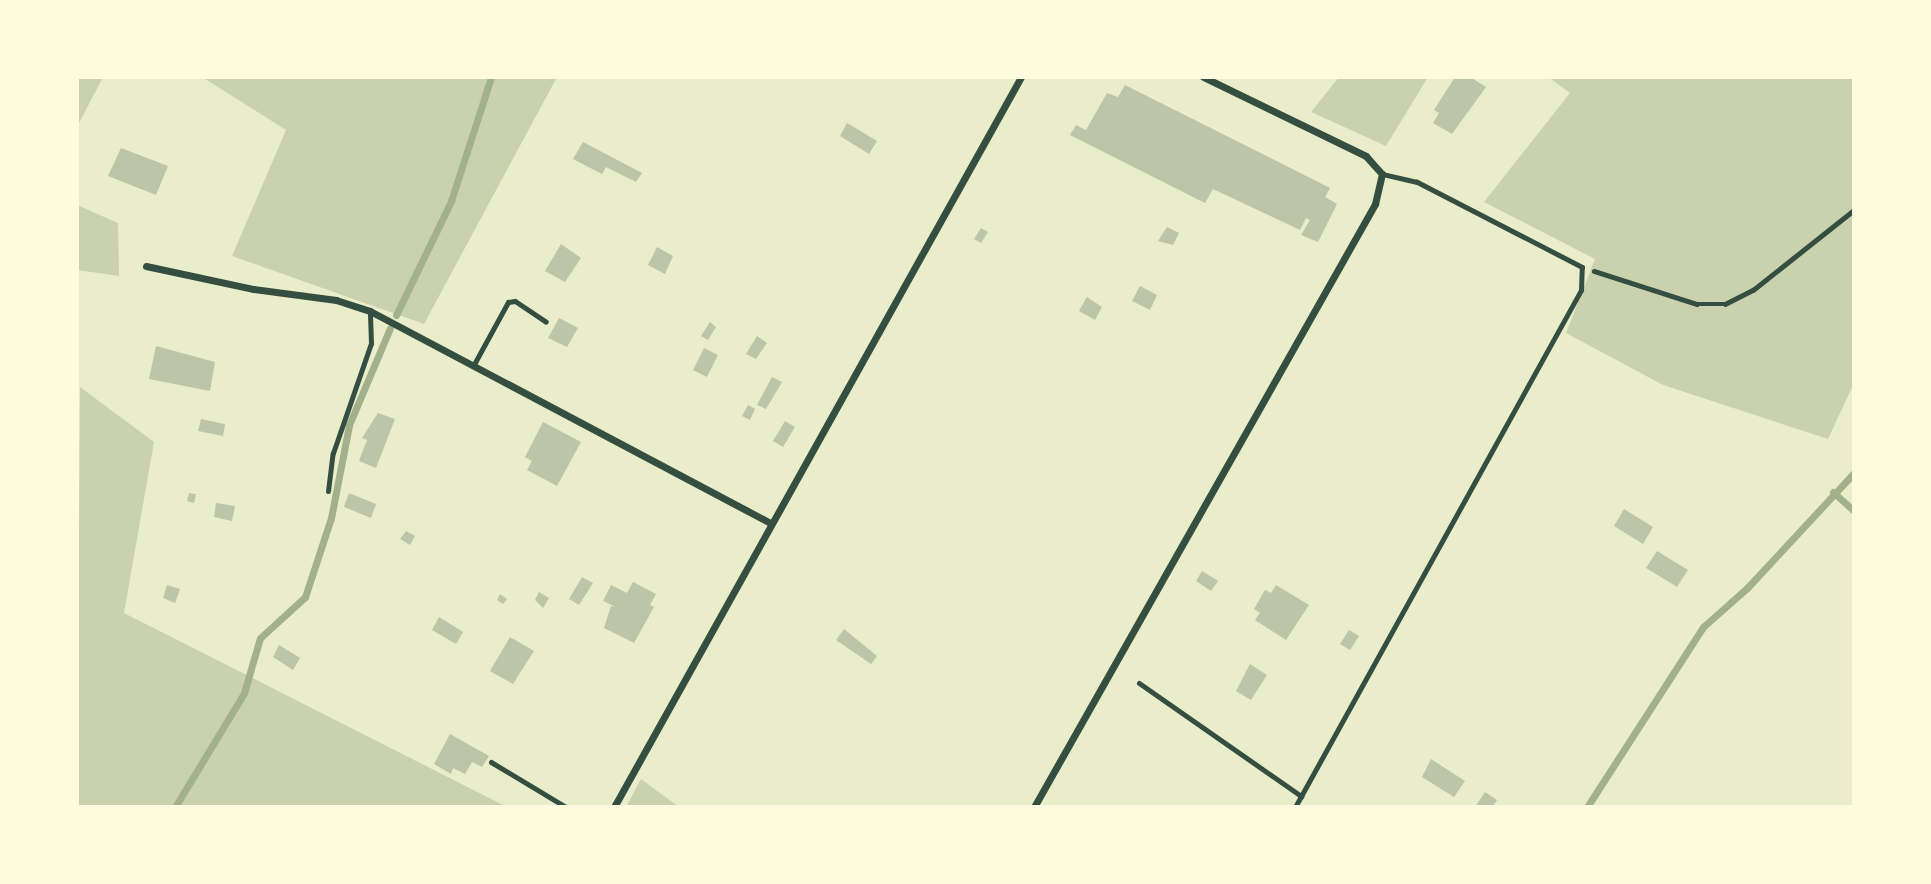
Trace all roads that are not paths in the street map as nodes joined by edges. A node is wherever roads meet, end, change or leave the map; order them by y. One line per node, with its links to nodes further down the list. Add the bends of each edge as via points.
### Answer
1 (1021, 77): 9 (street)
2 (1203, 77): 3 (street, via 1366,156)
3 (1382, 174): 12 (lane, via 1417,182 1582,267 1581,290); 15 (street, via 1375,204)
4 (146, 266): 5 (street, via 253,289 337,300)
5 (370, 311): 7 (street); 8 (lane, via 370,343 333,453)
6 (546, 322): 7 (lane, via 515,301 508,302)
7 (473, 366): 9 (street)
8 (328, 491)
9 (770, 523): 14 (street)
10 (1139, 683): 12 (lane)
11 (491, 762): 13 (lane)
12 (1301, 796): 16 (lane)
13 (566, 807)
14 (614, 807)
15 (1034, 807)
16 (1295, 807)

